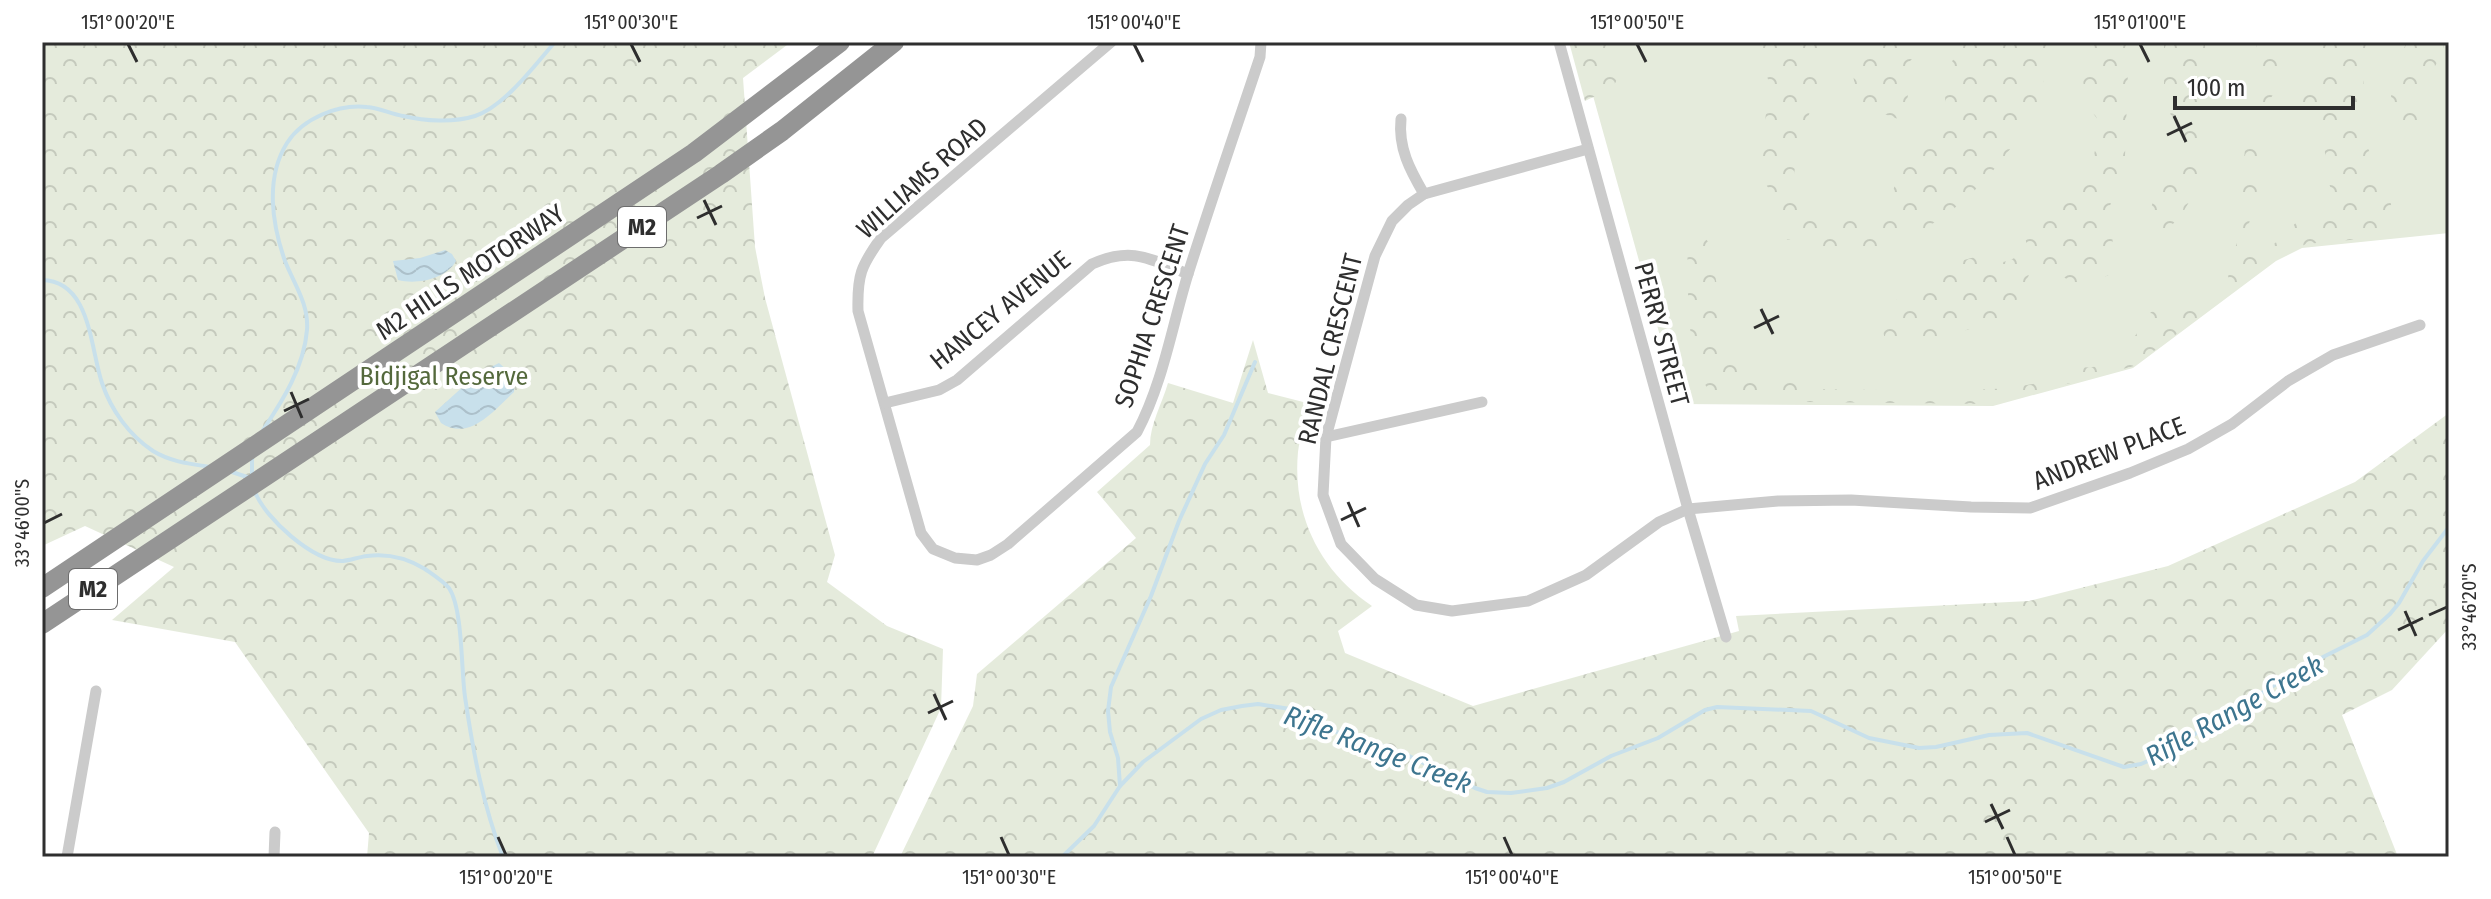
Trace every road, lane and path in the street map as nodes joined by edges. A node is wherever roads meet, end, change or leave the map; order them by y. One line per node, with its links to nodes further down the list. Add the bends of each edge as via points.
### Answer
1 (840, 42): 16 (highway, M2 HILLS MOTORWAY / M2, via 694,153)
2 (894, 42): 17 (highway, M2, via 721,174)
3 (1111, 42): 12 (street, WILLIAMS ROAD, via 881,238 864,261 857,285 858,311)
4 (1261, 42): 9 (street, SOPHIA CRESCENT)
5 (1559, 42): 7 (street, PERRY STREET)
6 (1401, 119): 8 (street, via 1405,156)
7 (1588, 149): 8 (street, RANDAL CRESCENT); 14 (street, PERRY STREET)
8 (1424, 194): 13 (street, RANDAL CRESCENT, via 1392,221 1375,256)
9 (1188, 274): 12 (street, HANCEY AVENUE, via 1146,257 1110,256 1092,264 957,380 939,390); 15 (street, SOPHIA CRESCENT, via 1156,389 1137,432 1000,550 977,560)
10 (2420, 325): 14 (street, ANDREW PLACE, via 2333,355 2188,449 2030,508 1851,500)
11 (1482, 402): 13 (street)
12 (885, 403): 15 (street, WILLIAMS ROAD, via 921,533 933,549)
13 (1326, 437): 14 (street, RANDAL CRESCENT, via 1323,495 1341,544 1375,579 1416,605 1452,611 1528,601 1586,575 1659,522)
14 (1688, 509): 18 (street, PERRY STREET)
15 (955, 558)
16 (42, 588)
17 (42, 624)
18 (1726, 637)
19 (96, 691): 21 (street)
20 (275, 832): 22 (street)
21 (67, 857)
22 (274, 857)

